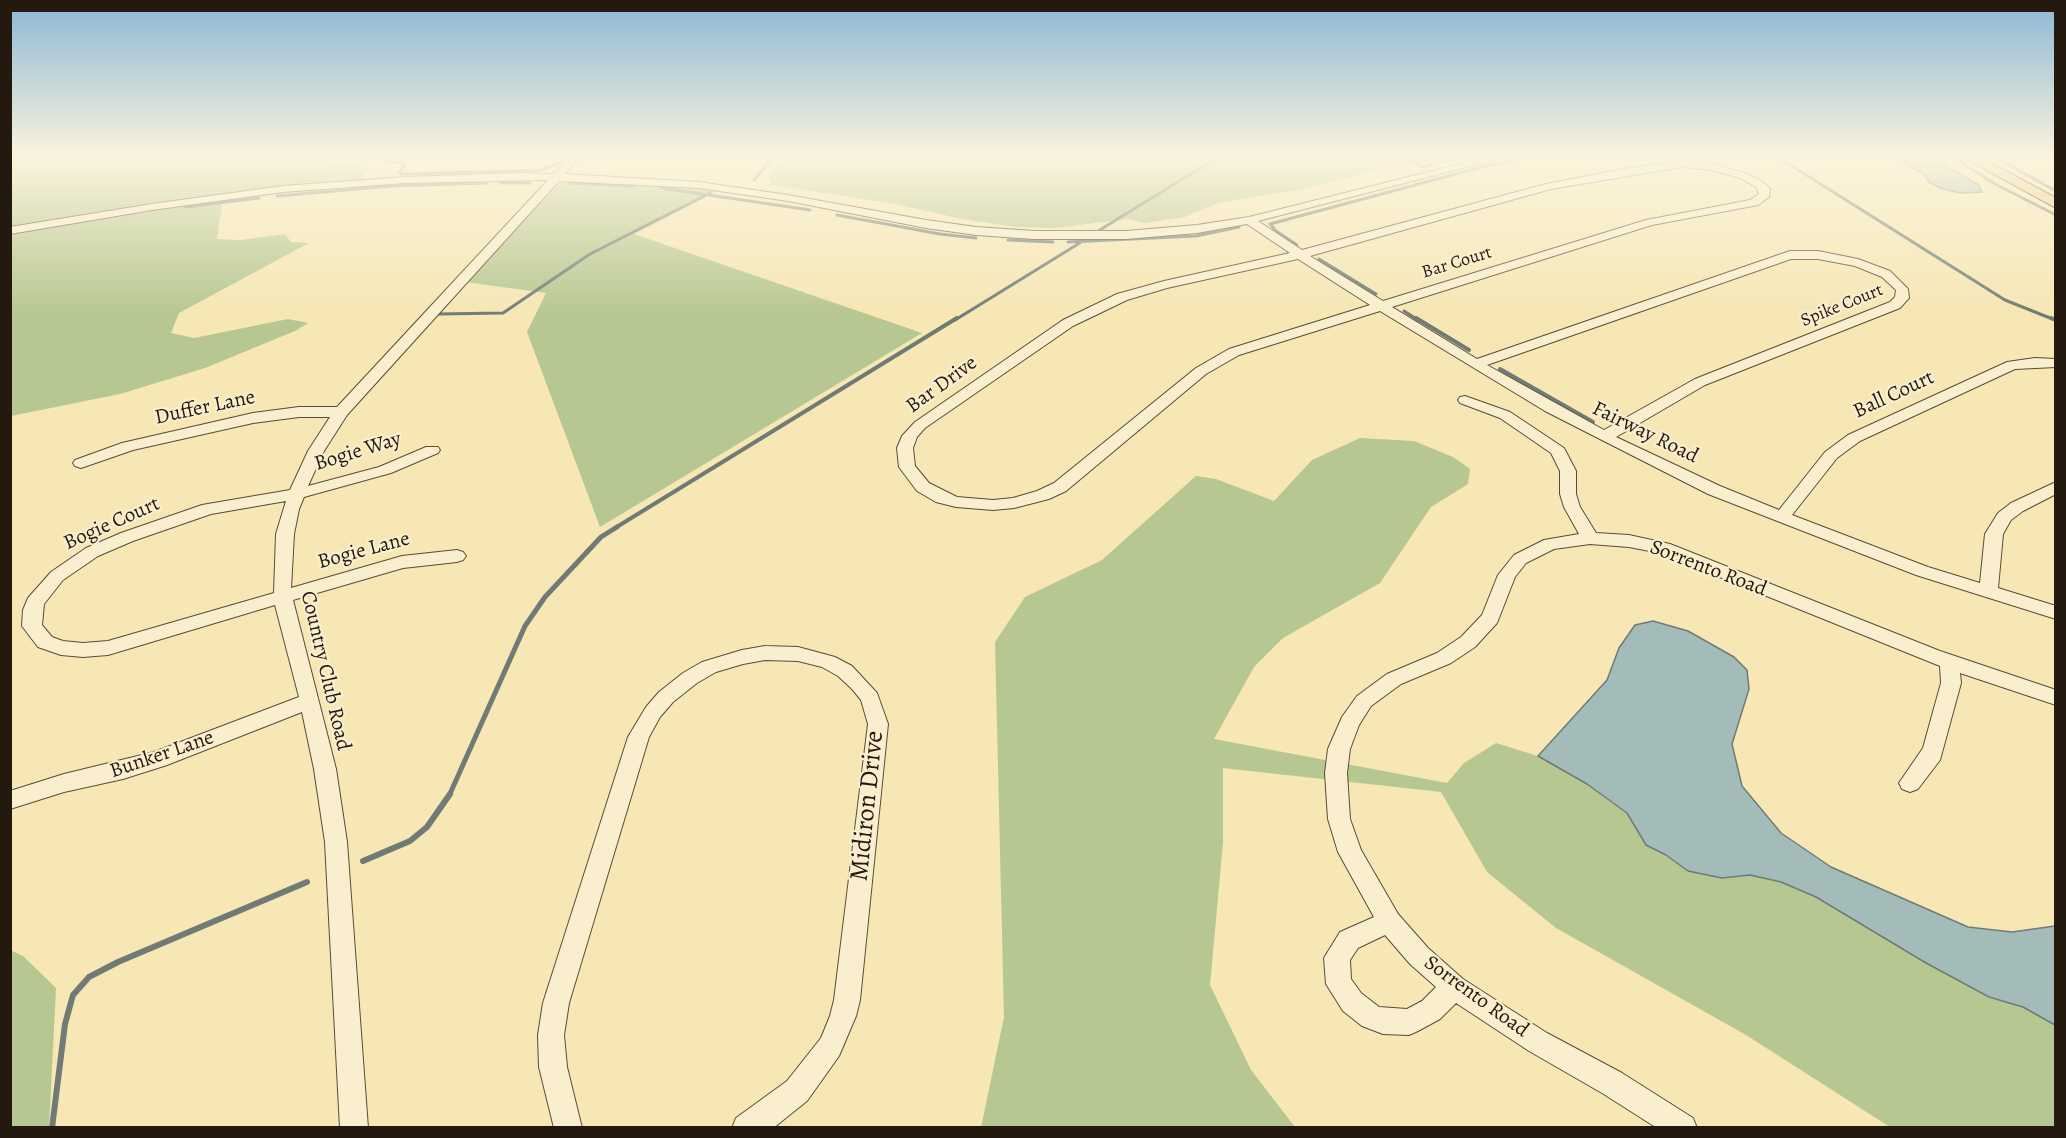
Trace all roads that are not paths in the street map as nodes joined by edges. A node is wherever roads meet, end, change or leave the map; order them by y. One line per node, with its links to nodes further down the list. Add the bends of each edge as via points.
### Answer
1 (142, 209): 8 (street)
2 (527, 209): 14 (street, Country Club Road)
3 (842, 209): 7 (street, via 1002,233 1126,235)
4 (1292, 209): 7 (street)
5 (1467, 209): 9 (street, Bar Court)
6 (1717, 209): 10 (street, Bar Court, via 1650,222)
7 (1249, 220): 9 (street, Fairway Road)
8 (10, 231)
9 (1299, 255): 10 (street, Fairway Road); 10 (street, Bar Drive, via 1142,291 1085,313 920,425 905,448 904,461 910,473 930,492 956,502 993,505 1043,495 1060,487 1222,358)
10 (1381, 306): 12 (street, Fairway Road)
11 (2055, 363): 20 (street, Ball Court, via 2012,365 1854,438 1831,455)
12 (1476, 364): 15 (street, Fairway Road); 15 (street, Spike Court, via 1790,255 1818,255 1858,263 1886,274 1902,289 1902,298 1895,305 1700,382)
13 (1465, 400): 21 (street, via 1505,416 1557,451 1568,471 1572,507)
14 (341, 412): 17 (street, Duffer Lane, via 253,418 128,446); 19 (street, Country Club Road, via 316,451)
15 (1604, 437): 20 (street, Fairway Road)
16 (432, 450): 19 (street, Bogie Way, via 385,470)
17 (81, 463)
18 (2055, 487): 23 (street, via 2004,517 1994,534)
19 (297, 494): 24 (street, Country Club Road, via 285,534); 24 (street, Bogie Court, via 208,509 92,552 48,585 35,602 31,618 35,632 45,642 72,650 96,649 136,641)
20 (1781, 518): 23 (street, Fairway Road)
21 (1590, 538): 26 (street, Sorrento Road, via 1664,548); 31 (street, Sorrento Road, via 1550,544 1520,559 1507,575 1490,618 1468,642 1444,658 1381,686 1364,701 1349,723 1337,761 1339,819 1350,852)
22 (457, 556): 24 (street, Bogie Lane, via 402,562)
23 (1988, 592): 25 (street, Fairway Road)
24 (283, 596): 28 (street, Country Club Road)
25 (2055, 613)
26 (1950, 662): 27 (street, Sorrento Road); 29 (street, via 1951,683 1934,748)
27 (2055, 698)
28 (310, 701): 30 (street, Bunker Lane, via 159,759); 33 (street, Country Club Road, via 325,769 338,865)
29 (1910, 783)
30 (10, 800)
31 (1389, 922): 32 (street, Sorrento Road); 32 (street, via 1349,940 1337,958 1339,984 1352,1002 1383,1022 1409,1022 1431,1010)
32 (1454, 987): 36 (street, Sorrento Road)
33 (354, 1128)
34 (568, 1128): 35 (street, Midiron Drive, via 553,1067 551,1035 556,1003 639,737 666,697 709,667 765,653 798,654 828,662 852,677 870,698 878,724 848,1000 830,1047 809,1077 797,1091)
35 (746, 1128)
36 (1683, 1128)

